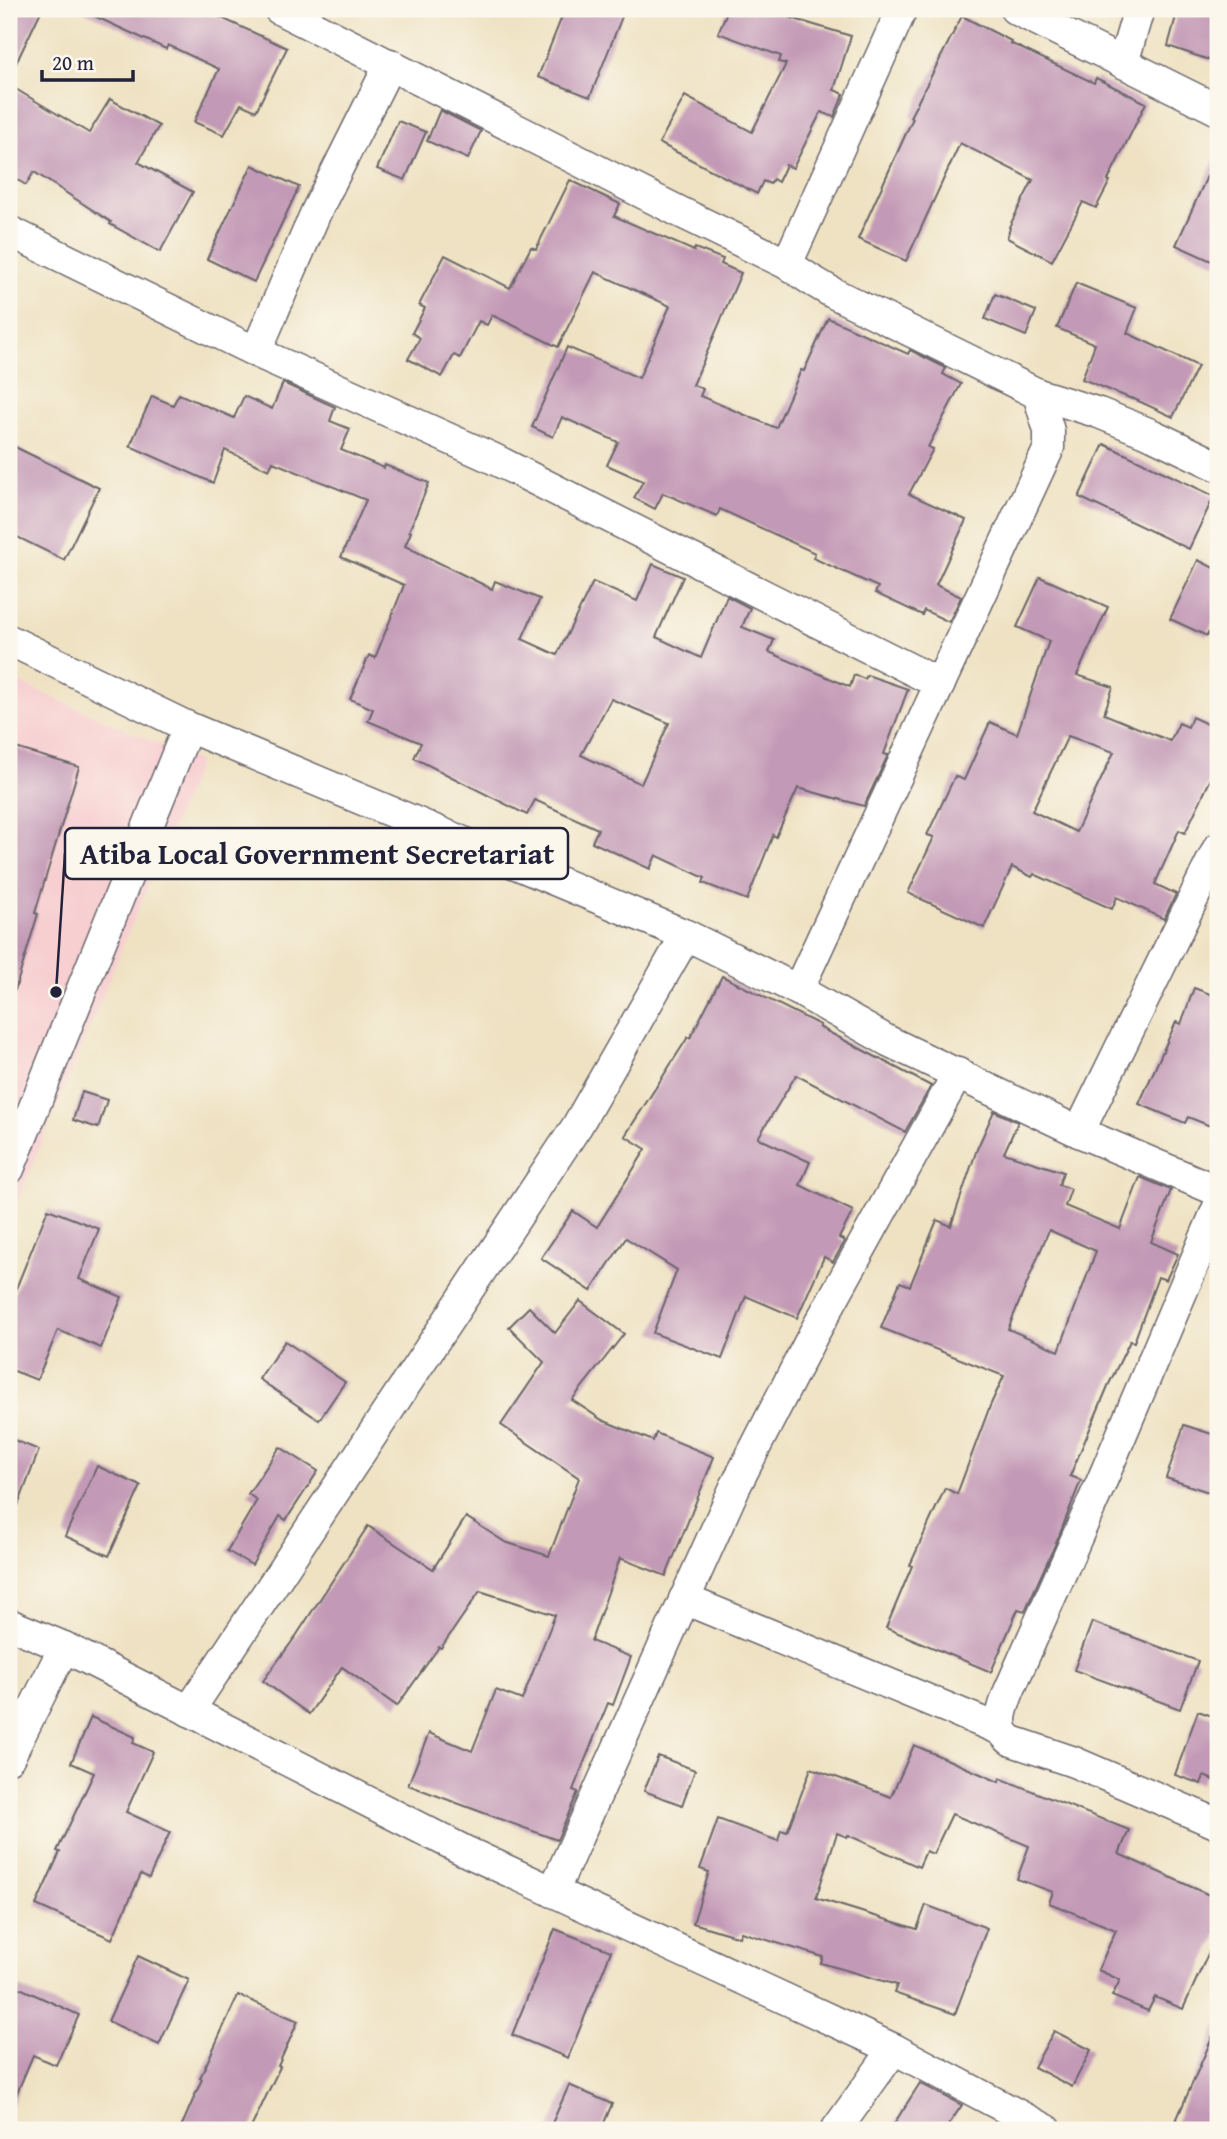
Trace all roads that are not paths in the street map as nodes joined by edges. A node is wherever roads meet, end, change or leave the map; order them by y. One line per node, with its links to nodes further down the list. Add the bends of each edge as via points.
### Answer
1 (279, 9): 6 (street)
2 (902, 9): 9 (street)
3 (1015, 9): 5 (street)
4 (1139, 9): 5 (street)
5 (1123, 63): 7 (street)
6 (390, 64): 9 (street); 10 (street, via 316,212)
7 (1218, 110)
8 (9, 231): 10 (street)
9 (787, 264): 11 (street, via 833,292)
10 (256, 352): 14 (street, via 492,458)
11 (1038, 394): 12 (street, via 1099,413); 14 (street, via 1049,448)
12 (1218, 466)
13 (9, 640): 15 (street)
14 (940, 684): 18 (street)
15 (188, 727): 17 (street); 21 (street)
16 (1218, 848): 20 (street)
17 (687, 935): 18 (street); 27 (street, via 577,1126)
18 (798, 990): 19 (street, via 888,1041)
19 (958, 1073): 20 (street); 24 (street, via 801,1358)
20 (1079, 1132): 22 (street)
21 (9, 1169)
22 (1218, 1191)
23 (1218, 1207): 28 (street, via 1009,1690)
24 (684, 1599): 28 (street); 31 (street)
25 (9, 1624): 26 (street)
26 (64, 1647): 27 (street); 29 (street)
27 (189, 1711): 31 (street)
28 (1001, 1731): 30 (street, via 1025,1747 1074,1762)
29 (9, 1758)
30 (1218, 1824)
31 (553, 1892): 32 (street)
32 (894, 2049): 33 (street); 34 (street)
33 (836, 2130)
34 (1047, 2130)

